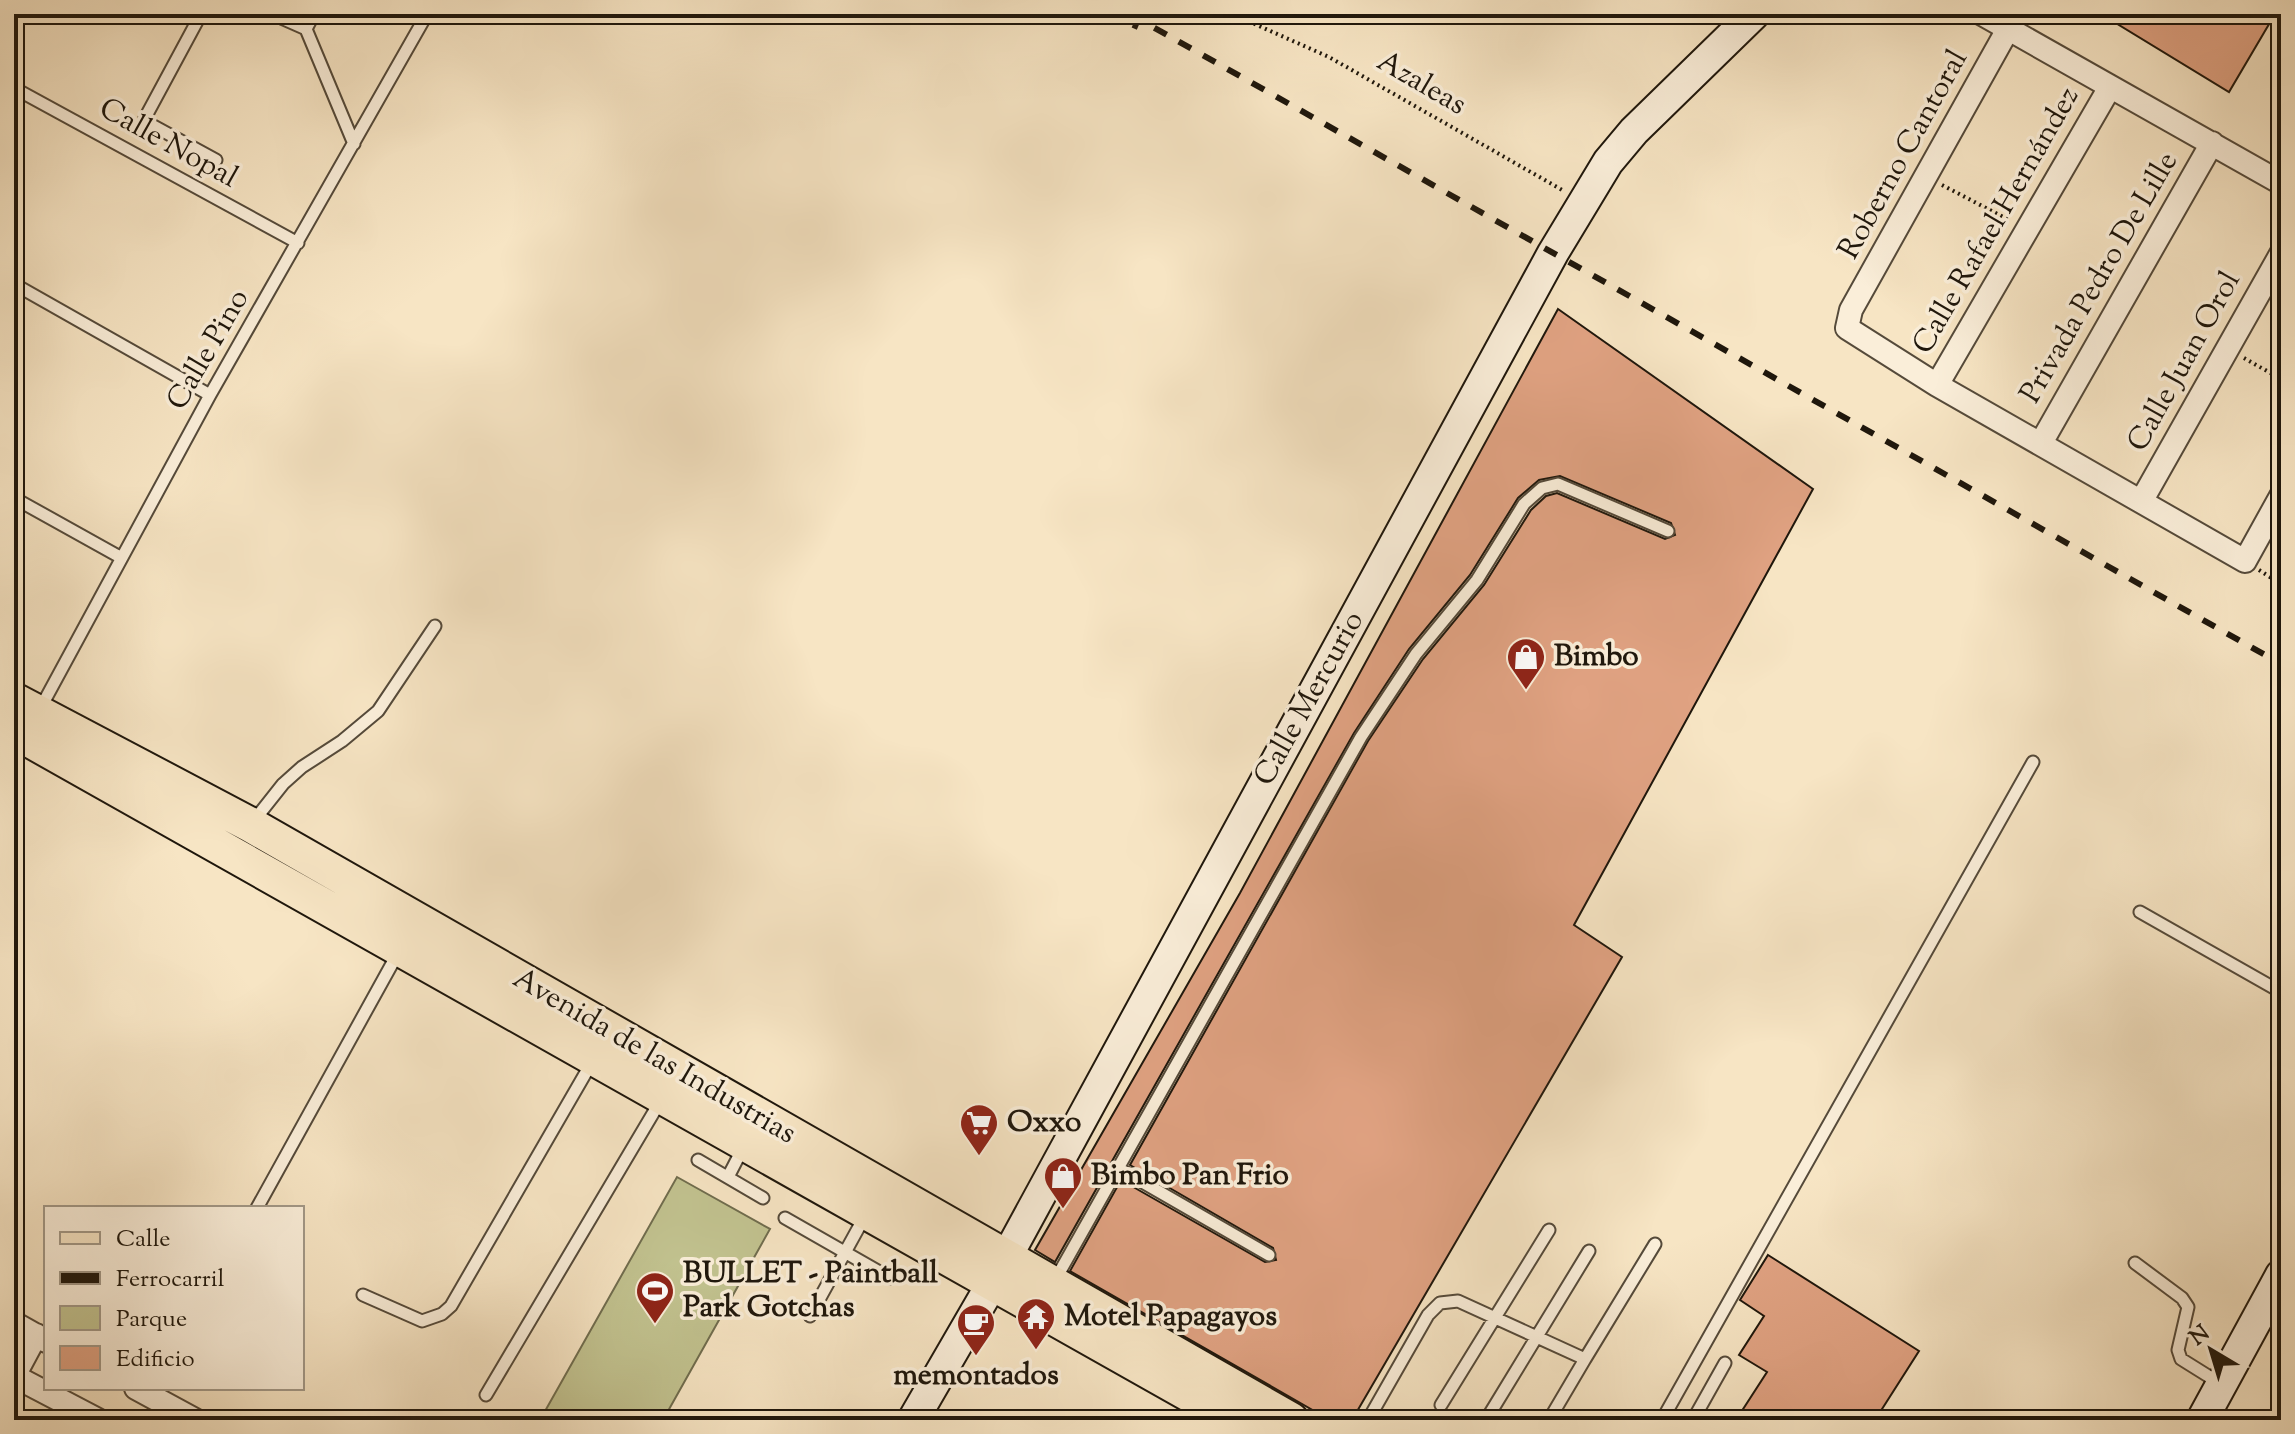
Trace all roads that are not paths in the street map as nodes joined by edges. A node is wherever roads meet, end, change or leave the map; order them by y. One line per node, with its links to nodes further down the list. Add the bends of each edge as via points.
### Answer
1 (201, 14): 12 (lane, via 145,118)
2 (272, 14): 7 (lane)
3 (314, 14): 7 (lane)
4 (427, 14): 11 (lane, Calle Pino)
5 (1754, 14): 49 (main road, Calle Mercurio, via 1634,131 1608,162 1553,253)
6 (2000, 20): 8 (street); 17 (street, Roberno Cantoral, via 1926,176 1847,323 1850,332)
7 (306, 29): 11 (lane)
8 (2110, 87): 10 (street); 17 (street, Calle Rafael Hernández)
9 (14, 88): 14 (lane, Calle Nopal)
10 (2212, 143): 13 (street); 19 (street, Privada Pedro De Lille)
11 (354, 144): 14 (lane, Calle Pino)
12 (216, 160)
13 (2281, 183)
14 (298, 243): 18 (lane, Calle Pino)
15 (2281, 254): 22 (street, Calle Juan Orol)
16 (14, 284): 18 (lane)
17 (1937, 385): 19 (street)
18 (210, 395): 24 (lane, Calle Pino)
19 (2041, 443): 22 (street)
20 (2281, 496): 22 (street, via 2245,561)
21 (14, 498): 24 (lane)
22 (2142, 500)
23 (1668, 531): 37 (lane, via 1558,484 1542,488 1524,504 1477,580 1410,662 1361,737)
24 (120, 557): 26 (lane, Calle Pino)
25 (435, 626): 28 (lane, via 378,711 302,767)
26 (22, 715): 28 (main road, Avenida de las Industrias)
27 (2033, 762): 74 (lane)
28 (243, 840): 30 (main road, Avenida de las Industrias)
29 (2140, 912): 32 (lane)
30 (375, 916): 31 (main road, Avenida de las Industrias); 33 (main road, Avenida de las Industrias)
31 (400, 949): 33 (main road, Avenida de las Industrias); 40 (lane)
32 (2281, 992)
33 (601, 1045): 34 (main road, Avenida de las Industrias); 52 (lane, via 451,1306 422,1321)
34 (671, 1083): 35 (main road, Avenida de las Industrias); 49 (main road, Avenida de las Industrias); 64 (lane)
35 (745, 1142): 38 (lane); 41 (main road, Avenida de las Industrias)
36 (698, 1160): 38 (lane)
37 (1118, 1168): 47 (lane); 53 (lane)
38 (728, 1177): 39 (lane)
39 (763, 1198)
40 (258, 1206)
41 (868, 1212): 45 (lane); 49 (main road, Avenida de las Industrias)
42 (785, 1218): 45 (lane)
43 (1549, 1230): 55 (lane)
44 (1655, 1244): 59 (lane)
45 (845, 1251): 51 (lane); 54 (lane)
46 (1589, 1251): 57 (lane)
47 (1269, 1255)
48 (2135, 1263): 62 (lane, via 2188,1307 2178,1350 2181,1359)
49 (999, 1270): 53 (main road, Avenida de las Industrias); 68 (main road, Calle Mercurio)
50 (2281, 1275): 62 (main road)
51 (890, 1278)
52 (363, 1295)
53 (1067, 1304): 69 (main road, Avenida de las Industrias); 70 (main road, Avenida de las Industrias)
54 (810, 1316)
55 (1495, 1318): 57 (lane); 65 (lane); 71 (lane, via 1454,1300 1434,1307)
56 (14, 1323): 58 (street)
57 (1535, 1336): 59 (lane); 72 (lane)
58 (41, 1338): 61 (street)
59 (1585, 1359): 73 (lane)
60 (1725, 1363): 75 (lane)
61 (14, 1376): 66 (street)
62 (2222, 1384): 76 (main road)
63 (140, 1390): 67 (street)
64 (486, 1395)
65 (1441, 1405)
66 (98, 1420)
67 (195, 1420)
68 (913, 1420)
69 (1235, 1420)
70 (1291, 1420)
71 (1368, 1420)
72 (1486, 1420)
73 (1549, 1420)
74 (1662, 1420)
75 (1693, 1420)
76 (2202, 1420)

